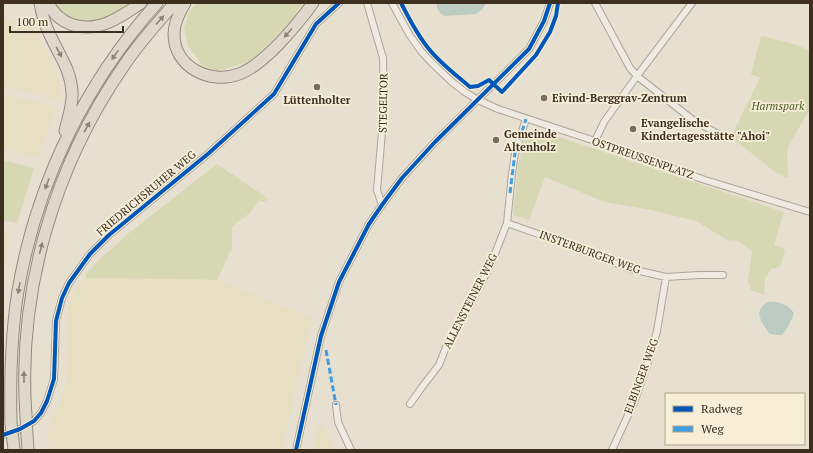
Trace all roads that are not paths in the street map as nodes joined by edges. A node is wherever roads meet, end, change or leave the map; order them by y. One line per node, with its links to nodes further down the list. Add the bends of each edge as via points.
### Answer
1 (40, 3): 19 (highway, one-way to 19, via 46,26 69,73 71,84 72,103)
2 (48, 3): 3 (highway, via 63,20 77,26 88,27 108,22)
3 (141, 3)
4 (157, 3): 19 (highway, one-way to 19, via 140,21 93,88)
5 (174, 3): 28 (highway, one-way to 5, bridge, via 24,372 28,318 36,268 54,204 65,173 106,93 125,63)
6 (185, 3): 7 (highway, one-way to 6, via 269,53 240,74 223,78 201,74 192,69 179,54 174,35 176,23)
7 (313, 3)
8 (339, 3): 27 (street, FRIEDRICHSRUHER WEG, via 316,24 274,94 209,153 109,235 90,254 68,283 56,321 54,379 47,401 34,421 20,429)
9 (367, 3): 20 (street, STEGELTOR, via 383,58 384,109 378,190)
10 (392, 3): 15 (street, OSTPREUSSENPLATZ, via 421,51 452,82)
11 (550, 3): 15 (street, via 544,21 529,49)
12 (595, 3): 14 (street, via 630,68)
13 (692, 3): 14 (street)
14 (637, 76): 17 (street, via 693,120); 18 (street, via 604,122)
15 (478, 100): 16 (street, OSTPREUSSENPLATZ); 20 (street, via 402,178)
16 (526, 119): 18 (street, OSTPREUSSENPLATZ); 22 (street, ALLENSTEINER WEG, via 514,159)
17 (720, 135)
18 (595, 141): 21 (street, OSTPREUSSENPLATZ, via 705,180)
19 (62, 148): 27 (highway, one-way to 27, bridge, via 32,227 18,291 10,376)
20 (382, 205): 29 (street, via 369,224 339,282 321,336)
21 (810, 212)
22 (507, 223): 24 (street, INSTERBURGER WEG, via 621,266); 25 (street, ALLENSTEINER WEG, via 491,264 446,347 439,365)
23 (723, 275): 24 (street, INSTERBURGER WEG)
24 (666, 277): 31 (street, ELBINGER WEG, via 651,353 635,400)
25 (410, 404)
26 (336, 405): 30 (street, via 338,422)
27 (10, 442)
28 (28, 450)
29 (296, 450)
30 (350, 450)
31 (612, 450)

